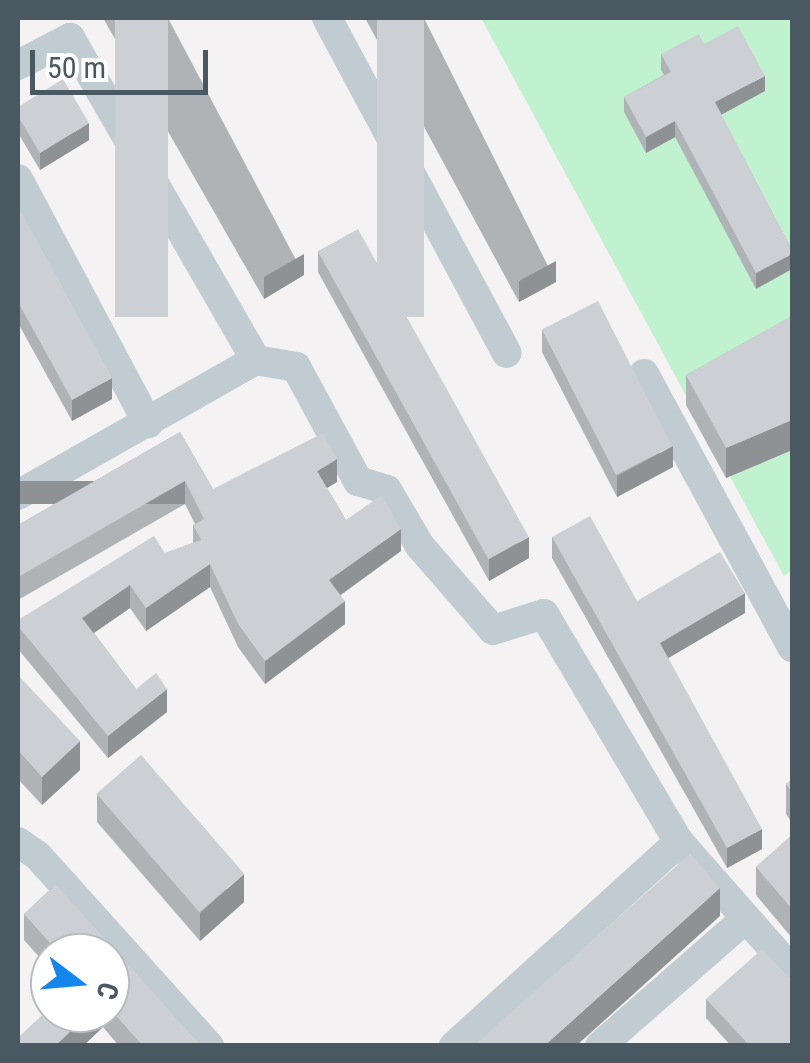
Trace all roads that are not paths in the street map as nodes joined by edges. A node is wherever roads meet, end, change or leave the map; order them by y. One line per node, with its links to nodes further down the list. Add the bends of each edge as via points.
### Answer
1 (327, 18): 4 (lane)
2 (18, 66): 5 (lane, via 70,38)
3 (18, 179): 7 (lane)
4 (507, 352)
5 (256, 360): 7 (lane); 10 (lane, via 296,367 358,481 387,490 420,546 493,630 544,614)
6 (644, 374): 9 (lane)
7 (148, 424): 8 (lane)
8 (18, 495)
9 (792, 647)
10 (679, 842): 12 (lane); 15 (lane)
11 (24, 857): 14 (lane)
12 (746, 918): 13 (lane); 16 (lane)
13 (792, 970)
14 (210, 1046)
15 (454, 1046)
16 (600, 1046)

